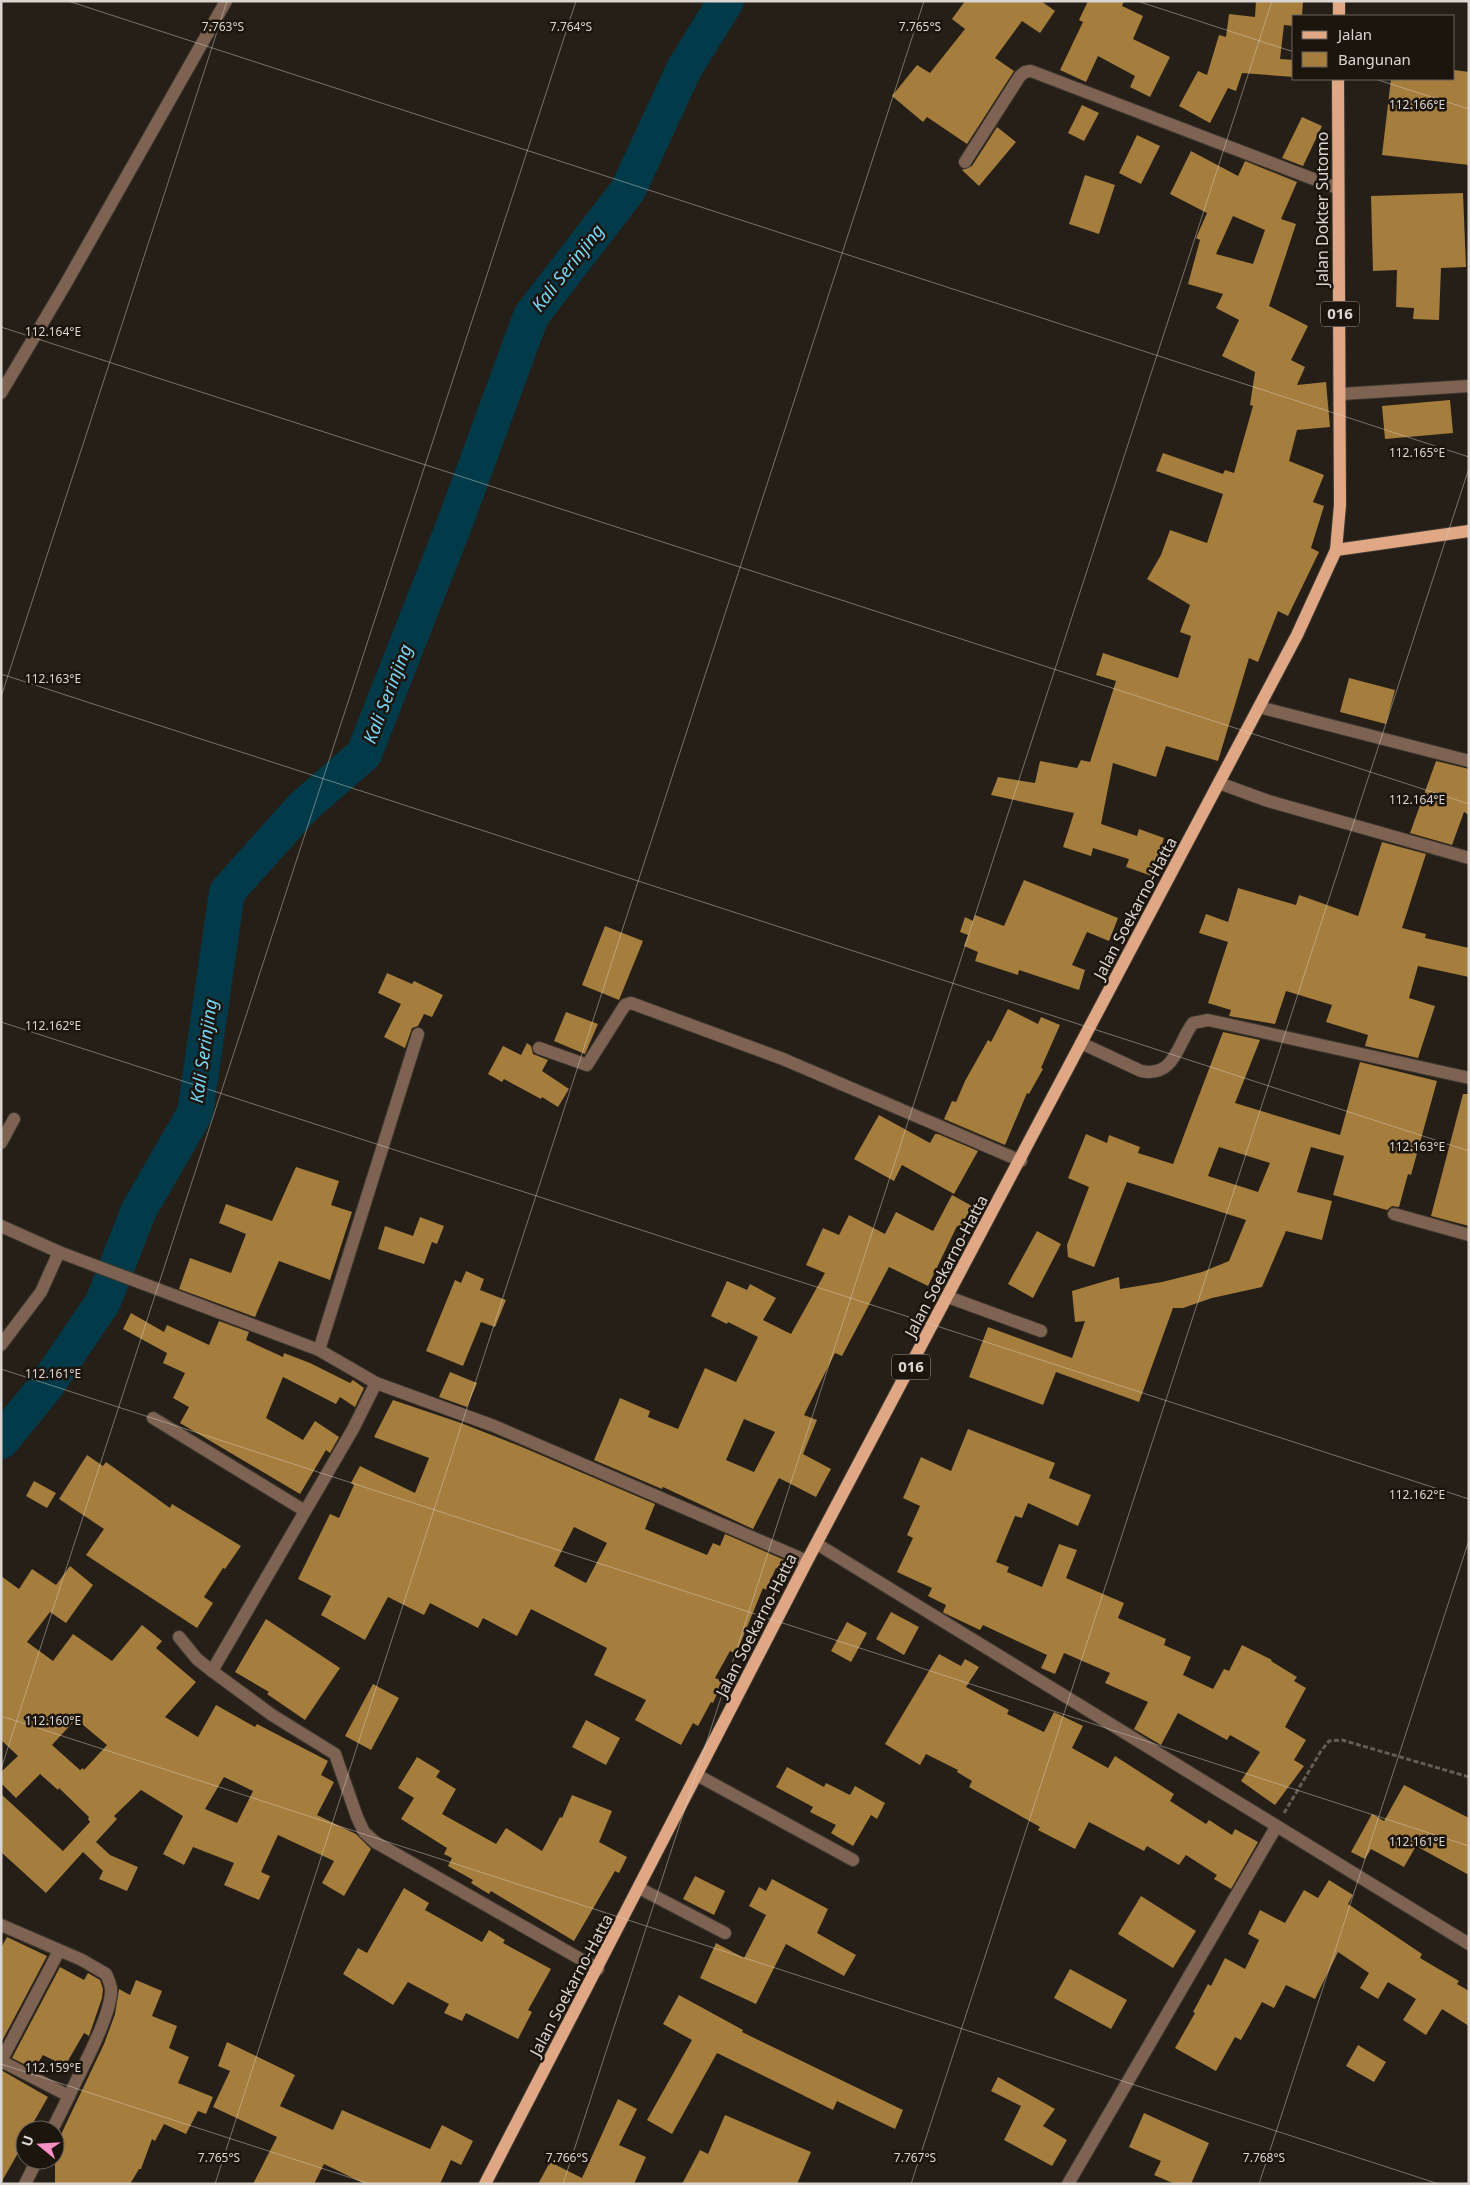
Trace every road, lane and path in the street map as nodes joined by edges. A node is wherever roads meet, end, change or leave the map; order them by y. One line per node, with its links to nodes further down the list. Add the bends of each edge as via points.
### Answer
1 (226, 1): 8 (street, via 66,285)
2 (1339, 1): 3 (main road)
3 (1339, 15)
4 (1338, 80): 6 (main road, Jalan Dokter Sutomo / 016)
5 (966, 162): 6 (street, via 1020,76 1032,71)
6 (1337, 188): 9 (main road, Jalan Dokter Sutomo / 016)
7 (1469, 386): 9 (street)
8 (1, 393)
9 (1341, 394): 11 (main road, Jalan Dokter Sutomo / 016, via 1340,505)
10 (1469, 531): 11 (main road)
11 (1336, 550): 12 (main road, Jalan Soekarno-Hatta / 016)
12 (1259, 707): 13 (street); 14 (main road, Jalan Soekarno-Hatta / 016)
13 (1469, 761)
14 (1219, 783): 15 (street, via 1252,796); 17 (main road, Jalan Soekarno-Hatta / 016)
15 (1469, 858)
16 (418, 1034): 30 (street)
17 (1081, 1043): 19 (street, via 1151,1074 1163,1070 1193,1023 1208,1020); 22 (main road, Jalan Soekarno-Hatta / 016)
18 (539, 1048): 22 (street, via 587,1065 626,1005 631,1003 783,1059)
19 (1469, 1078)
20 (14, 1119): 21 (street)
21 (1, 1143)
22 (1021, 1161): 27 (main road, Jalan Soekarno-Hatta / 016)
23 (1394, 1214): 25 (street)
24 (1, 1226): 26 (street)
25 (1469, 1235)
26 (59, 1252): 29 (street, via 41,1292); 30 (street)
27 (948, 1296): 28 (street); 34 (main road, Jalan Soekarno-Hatta / 016)
28 (1041, 1331)
29 (1, 1345)
30 (318, 1350): 31 (street)
31 (376, 1383): 33 (street); 35 (street, via 494,1426)
32 (153, 1418): 33 (street)
33 (305, 1512): 37 (street)
34 (817, 1544): 35 (main road, Jalan Soekarno-Hatta / 016); 40 (street)
35 (807, 1561): 38 (main road, Jalan Soekarno-Hatta / 016)
36 (179, 1637): 37 (street)
37 (212, 1671): 47 (street, via 272,1715 335,1754 357,1818 364,1832 375,1842)
38 (697, 1775): 41 (street); 42 (main road, Jalan Soekarno-Hatta / 016)
39 (1469, 1777): 40 (path, via 1342,1740 1329,1741)
40 (1276, 1827): 45 (street); 54 (street)
41 (853, 1860)
42 (639, 1888): 44 (street); 47 (main road, Jalan Soekarno-Hatta / 016)
43 (2, 1928): 46 (street)
44 (725, 1933)
45 (1469, 1944)
46 (59, 1951): 48 (street); 49 (street, via 106,1974 111,1989 102,2025)
47 (598, 1969): 53 (main road, Jalan Soekarno-Hatta / 016)
48 (1, 2061): 49 (street)
49 (69, 2096): 50 (street)
50 (57, 2120)
51 (32, 2170): 52 (street)
52 (25, 2184)
53 (485, 2184)
54 (1068, 2184)

